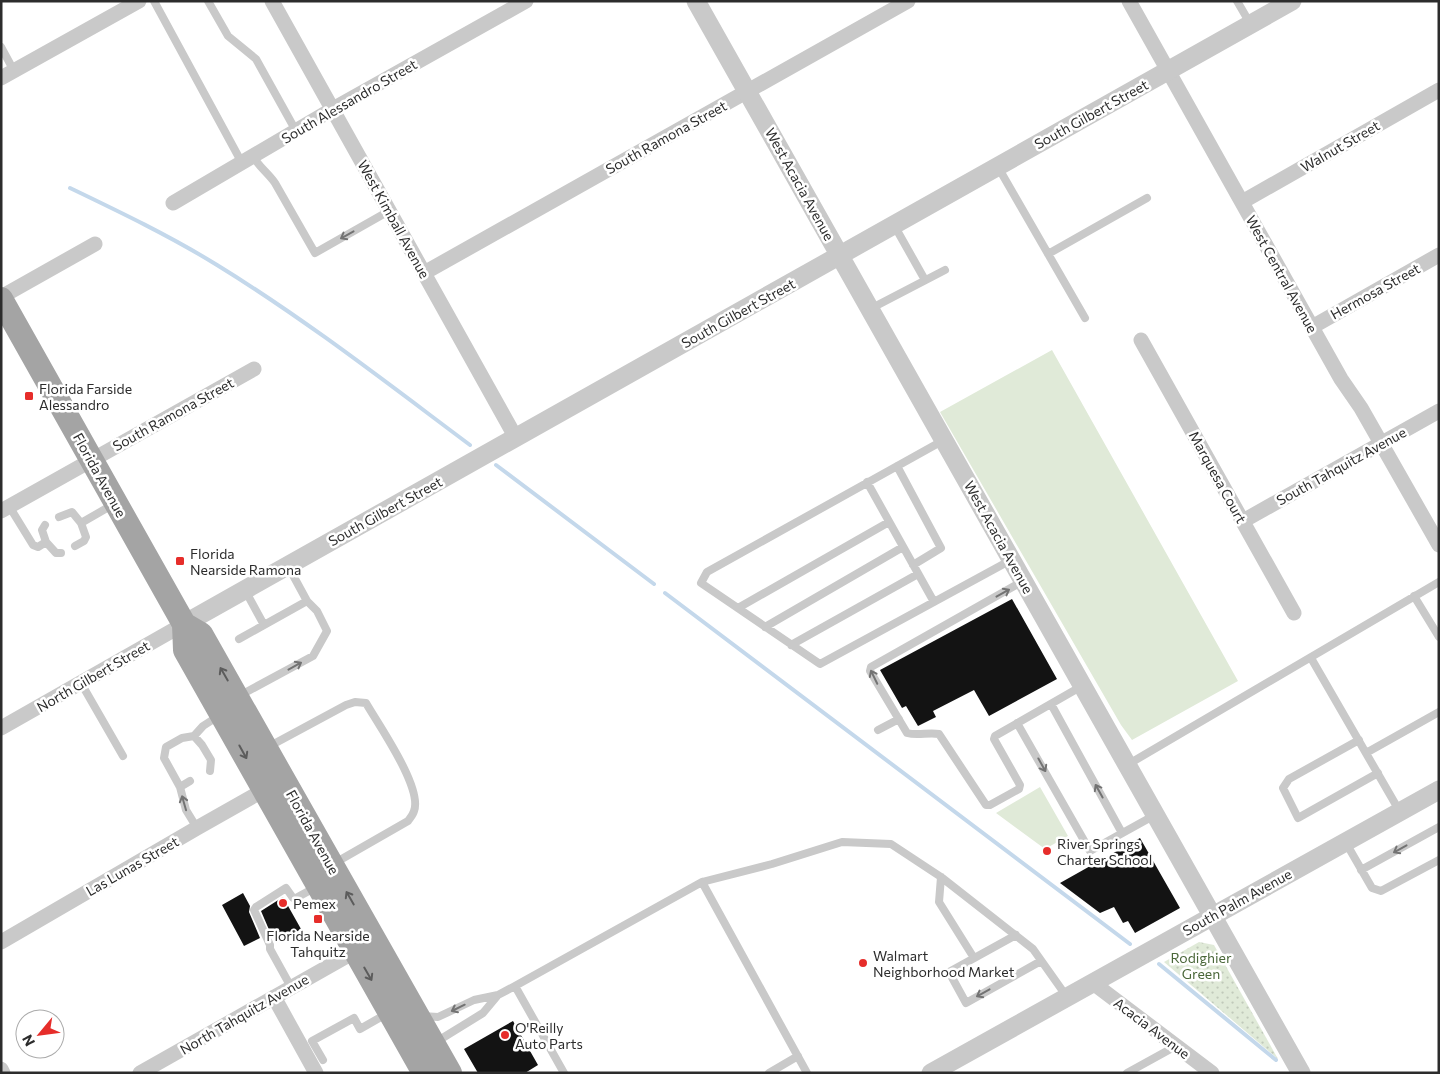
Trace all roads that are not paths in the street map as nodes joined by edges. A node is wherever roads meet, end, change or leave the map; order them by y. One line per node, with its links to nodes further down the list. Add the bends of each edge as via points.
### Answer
1 (139, 1): 14 (street)
2 (154, 1): 19 (lane)
3 (208, 1): 18 (lane, via 228,36 256,59)
4 (272, 1): 17 (street, West Kimball Avenue)
5 (526, 1): 17 (street, South Alessandro Street)
6 (696, 1): 16 (street, West Acacia Avenue)
7 (908, 1): 16 (street, South Ramona Street)
8 (1129, 1): 13 (street, West Central Avenue)
9 (1237, 1): 11 (lane)
10 (1292, 1): 11 (street, South Gilbert Street)
11 (1251, 25): 13 (street, South Gilbert Street)
12 (1, 47): 14 (lane)
13 (1168, 71): 20 (street, South Gilbert Street); 22 (street, West Central Avenue)
14 (8, 75)
15 (1439, 90): 22 (street, Walnut Street)
16 (747, 91): 29 (street, West Acacia Avenue); 31 (street, South Ramona Street)
17 (333, 109): 18 (street, South Alessandro Street); 24 (street, West Kimball Avenue)
18 (296, 131): 19 (street, South Alessandro Street)
19 (247, 159): 23 (street, South Alessandro Street); 24 (lane, one-way to 19, via 315,253 268,173)
20 (998, 167): 25 (street, South Gilbert Street); 27 (lane)
21 (1147, 198): 27 (lane)
22 (1242, 202): 36 (street, West Central Avenue)
23 (173, 203)
24 (389, 211): 31 (street, West Kimball Avenue)
25 (894, 225): 29 (street, South Gilbert Street); 32 (lane)
26 (95, 244): 33 (street)
27 (1048, 254): 35 (lane)
28 (1439, 255): 36 (street, Hermosa Street)
29 (840, 256): 34 (street, West Acacia Avenue); 40 (street, South Gilbert Street)
30 (945, 270): 32 (lane)
31 (424, 273): 40 (street, West Kimball Avenue)
32 (925, 280): 34 (lane)
33 (1, 298): 43 (main road, Florida Avenue)
34 (870, 310): 41 (street, West Acacia Avenue)
35 (1085, 318)
36 (1312, 327): 42 (street, West Central Avenue)
37 (1141, 340): 49 (street, Marquesa Court)
38 (254, 369): 43 (street, South Ramona Street)
39 (1439, 411): 42 (street, South Tahquitz Avenue)
40 (516, 438): 60 (street, South Gilbert Street)
41 (944, 440): 44 (lane); 58 (street, West Acacia Avenue)
42 (1382, 444): 49 (street, South Tahquitz Avenue); 54 (street, West Central Avenue)
43 (92, 460): 46 (main road, Florida Avenue); 47 (street, South Ramona Street)
44 (896, 466): 45 (lane); 59 (lane, via 941,548)
45 (867, 482): 50 (lane); 68 (lane, via 708,572 701,583)
46 (116, 503): 51 (lane); 70 (main road, Florida Avenue)
47 (5, 508): 53 (lane, via 33,545 38,547)
48 (59, 517): 51 (lane, via 72,512)
49 (1243, 521): 69 (street, Marquesa Court)
50 (890, 522): 56 (lane); 68 (lane)
51 (81, 523): 55 (lane, via 86,537)
52 (45, 526): 53 (lane, via 42,530)
53 (46, 542): 57 (lane, via 56,554)
54 (1439, 545)
55 (75, 546)
56 (903, 547): 59 (lane); 72 (lane)
57 (61, 554)
58 (1012, 560): 62 (street, West Acacia Avenue); 67 (lane)
59 (913, 565): 61 (lane)
60 (288, 566): 64 (street, South Gilbert Street); 66 (lane)
61 (918, 574): 67 (lane); 75 (lane)
62 (1024, 581): 78 (street, West Acacia Avenue); 82 (lane, one-way to 62, via 870,671 871,667)
63 (1439, 582): 65 (lane)
64 (245, 590): 70 (street, South Gilbert Street); 71 (lane)
65 (1414, 596): 73 (lane); 76 (lane)
66 (307, 601): 71 (lane); 80 (lane, one-way to 66, via 313,656 327,631 317,611)
67 (934, 602): 75 (lane, via 820,664)
68 (738, 608): 72 (lane)
69 (1294, 613)
70 (184, 624): 77 (street, North Gilbert Street); 80 (main road, Florida Avenue, via 185,650)
71 (264, 625): 74 (lane)
72 (765, 626): 75 (lane)
73 (1439, 637)
74 (239, 639)
75 (792, 645)
76 (1311, 658): 87 (lane); 91 (lane)
77 (81, 683): 84 (street, North Gilbert Street); 90 (lane)
78 (1082, 686): 79 (lane); 91 (street, West Acacia Avenue)
79 (1051, 704): 83 (lane); 102 (lane, one-way to 79)
80 (229, 706): 86 (lane); 88 (main road, Florida Avenue); 96 (main road, Florida Avenue, one-way to 96)
81 (1439, 712): 89 (lane)
82 (898, 719): 83 (lane, via 907,733 939,734 986,805 1019,789 1020,785 994,739); 85 (lane)
83 (1017, 722): 102 (lane, one-way to 102, via 1090,851)
84 (1, 728)
85 (878, 730)
86 (194, 736): 92 (lane, via 211,760); 95 (lane, via 182,738 166,747 164,758)
87 (1359, 740): 89 (lane); 93 (lane, via 1288,779 1283,788 1298,818)
88 (266, 748): 105 (main road, Florida Avenue); 105 (lane, via 346,705 366,703 409,776 415,810 408,821)
89 (1366, 753): 93 (lane)
90 (123, 756)
91 (1127, 765): 99 (street, West Acacia Avenue)
92 (210, 771)
93 (1378, 773): 98 (lane)
94 (190, 781): 95 (lane)
95 (180, 786): 101 (lane, one-way to 95, via 186,810)
96 (264, 790): 101 (street, Las Lunas Street); 105 (main road, via 277,789 311,848); 109 (main road, Florida Avenue)
97 (1439, 790): 98 (street, South Palm Avenue)
98 (1400, 812): 103 (street, South Palm Avenue)
99 (1155, 815): 102 (lane); 110 (street, West Acacia Avenue)
100 (1439, 827): 106 (lane, one-way to 106)
101 (197, 828): 112 (street, Las Lunas Street)
102 (1122, 833)
103 (1345, 842): 106 (lane); 110 (street, South Palm Avenue)
104 (1439, 860): 106 (lane, via 1381,891 1372,888)
105 (332, 865): 113 (main road, Florida Avenue, one-way to 105)
106 (1361, 870)
107 (941, 877): 108 (lane, via 891,844 842,842); 111 (lane); 114 (lane, via 939,902)
108 (702, 882): 117 (lane); 126 (lane)
109 (318, 886): 113 (main road, Florida Avenue); 118 (lane, via 296,898 286,888 254,910)
110 (1212, 916): 116 (street, South Palm Avenue); 139 (street, West Acacia Avenue)
111 (1016, 934): 114 (lane); 115 (lane)
112 (1, 942)
113 (365, 945): 118 (street, North Tahquitz Avenue); 122 (main road, Florida Avenue, one-way to 122); 123 (main road, Florida Avenue)
114 (974, 958): 115 (lane, one-way to 114, via 966,1003 949,972)
115 (1041, 961): 121 (lane)
116 (1093, 983): 121 (street, South Palm Avenue); 125 (street, Acacia Avenue)
117 (515, 986): 119 (lane); 129 (lane)
118 (291, 987): 120 (street, North Tahquitz Avenue)
119 (498, 995): 123 (lane, one-way to 123, via 474,1000 438,1017); 124 (lane, via 483,1013)
120 (274, 997): 127 (street); 131 (street, North Tahquitz Avenue)
121 (1067, 997): 136 (street, South Palm Avenue)
122 (390, 1012): 127 (lane, via 360,1029 354,1018 312,1041); 132 (main road, Florida Avenue)
123 (418, 1016): 124 (main road, Florida Avenue)
124 (434, 1043): 133 (main road, Florida Avenue)
125 (1176, 1046): 137 (lane); 138 (street, Acacia Avenue)
126 (798, 1056): 134 (lane); 135 (lane)
127 (320, 1066)
128 (1, 1069): 130 (street)
129 (563, 1072)
130 (4, 1073)
131 (140, 1073)
132 (424, 1073)
133 (450, 1073)
134 (769, 1073)
135 (808, 1073)
136 (931, 1073)
137 (1127, 1073)
138 (1212, 1073)
139 (1301, 1073)

